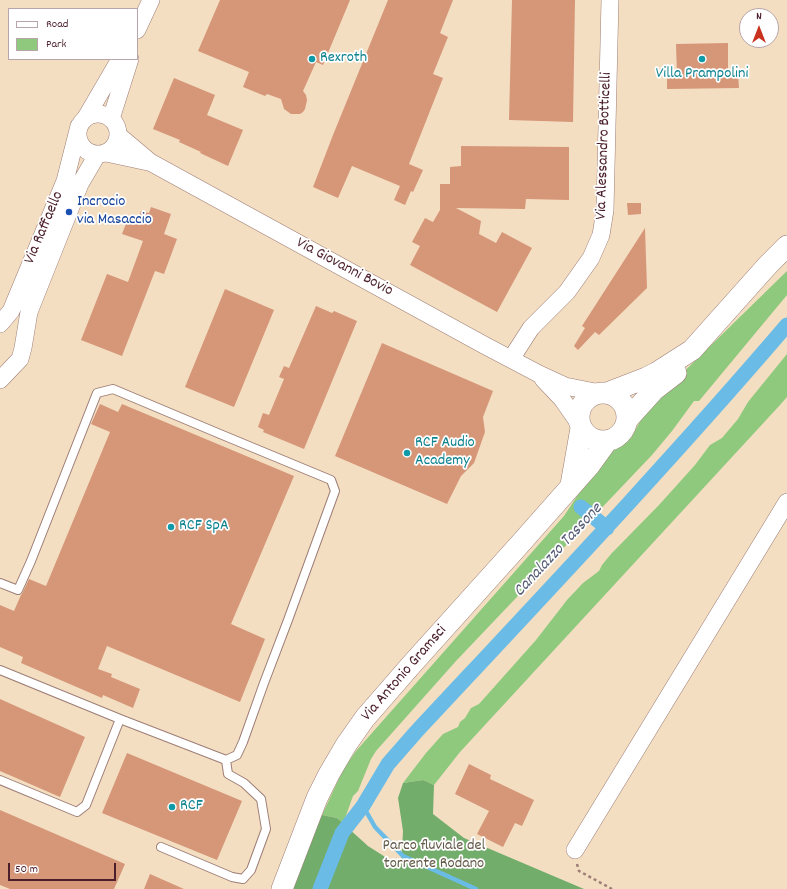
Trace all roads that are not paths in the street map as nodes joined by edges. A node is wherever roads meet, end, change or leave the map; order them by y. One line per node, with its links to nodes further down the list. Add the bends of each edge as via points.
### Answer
1 (610, 0): 14 (street, Via Alessandro Botticelli, via 605,210 601,235 591,258 566,292 532,328)
2 (119, 60): 5 (street, Via Raffaello)
3 (130, 60): 4 (street)
4 (111, 119): 5 (street, via 103,115 94,115); 6 (street, via 117,127)
5 (82, 123): 7 (street, via 78,133 80,144 86,151); 10 (street, Via Raffaello, via 65,181 11,311)
6 (118, 135): 7 (street, Via Raffaello, via 112,149); 8 (street, Via Giovanni Bovio)
7 (101, 154): 8 (street, Via Giovanni Bovio); 12 (street, Via Raffaello, via 80,184 29,312)
8 (150, 162): 14 (street, Via Giovanni Bovio)
9 (787, 246): 13 (street, Via Antonio Gramsci)
10 (0, 324)
11 (0, 327): 12 (street, via 10,328 20,336)
12 (23, 348): 15 (street, Via Raffaello, via 20,359)
13 (692, 350): 18 (street, Via Antonio Gramsci, via 646,378); 19 (street, Via Antonio Gramsci, via 673,376 654,390)
14 (511, 359): 16 (street, Via Giovanni Bovio)
15 (6, 368): 17 (street, Via Raffaello)
16 (539, 374): 18 (street, Via Giovanni Bovio, via 566,386); 20 (street, Via Giovanni Bovio, via 562,399)
17 (0, 380)
18 (604, 393): 19 (street, via 614,395 620,400 625,406); 20 (street, Via Antonio Gramsci, via 593,395 582,404)
19 (627, 420): 21 (street, Via Antonio Gramsci, via 623,432)
20 (580, 426): 21 (street, via 591,438); 22 (street, Via Antonio Gramsci)
21 (607, 441): 22 (street, Via Antonio Gramsci)
22 (571, 485): 31 (street, Via Antonio Gramsci, via 365,718 329,774)
23 (787, 502): 30 (street)
24 (1, 587): 27 (lane, via 18,590 97,393 113,389 331,480 334,491 243,742 237,755)
25 (0, 670): 26 (lane)
26 (120, 718): 27 (lane); 28 (lane, via 86,805 76,812)
27 (226, 760): 29 (lane, via 228,774 244,783 262,799 266,829 251,870 243,879 232,877)
28 (0, 780)
29 (161, 847)
30 (575, 850)
31 (282, 889)

